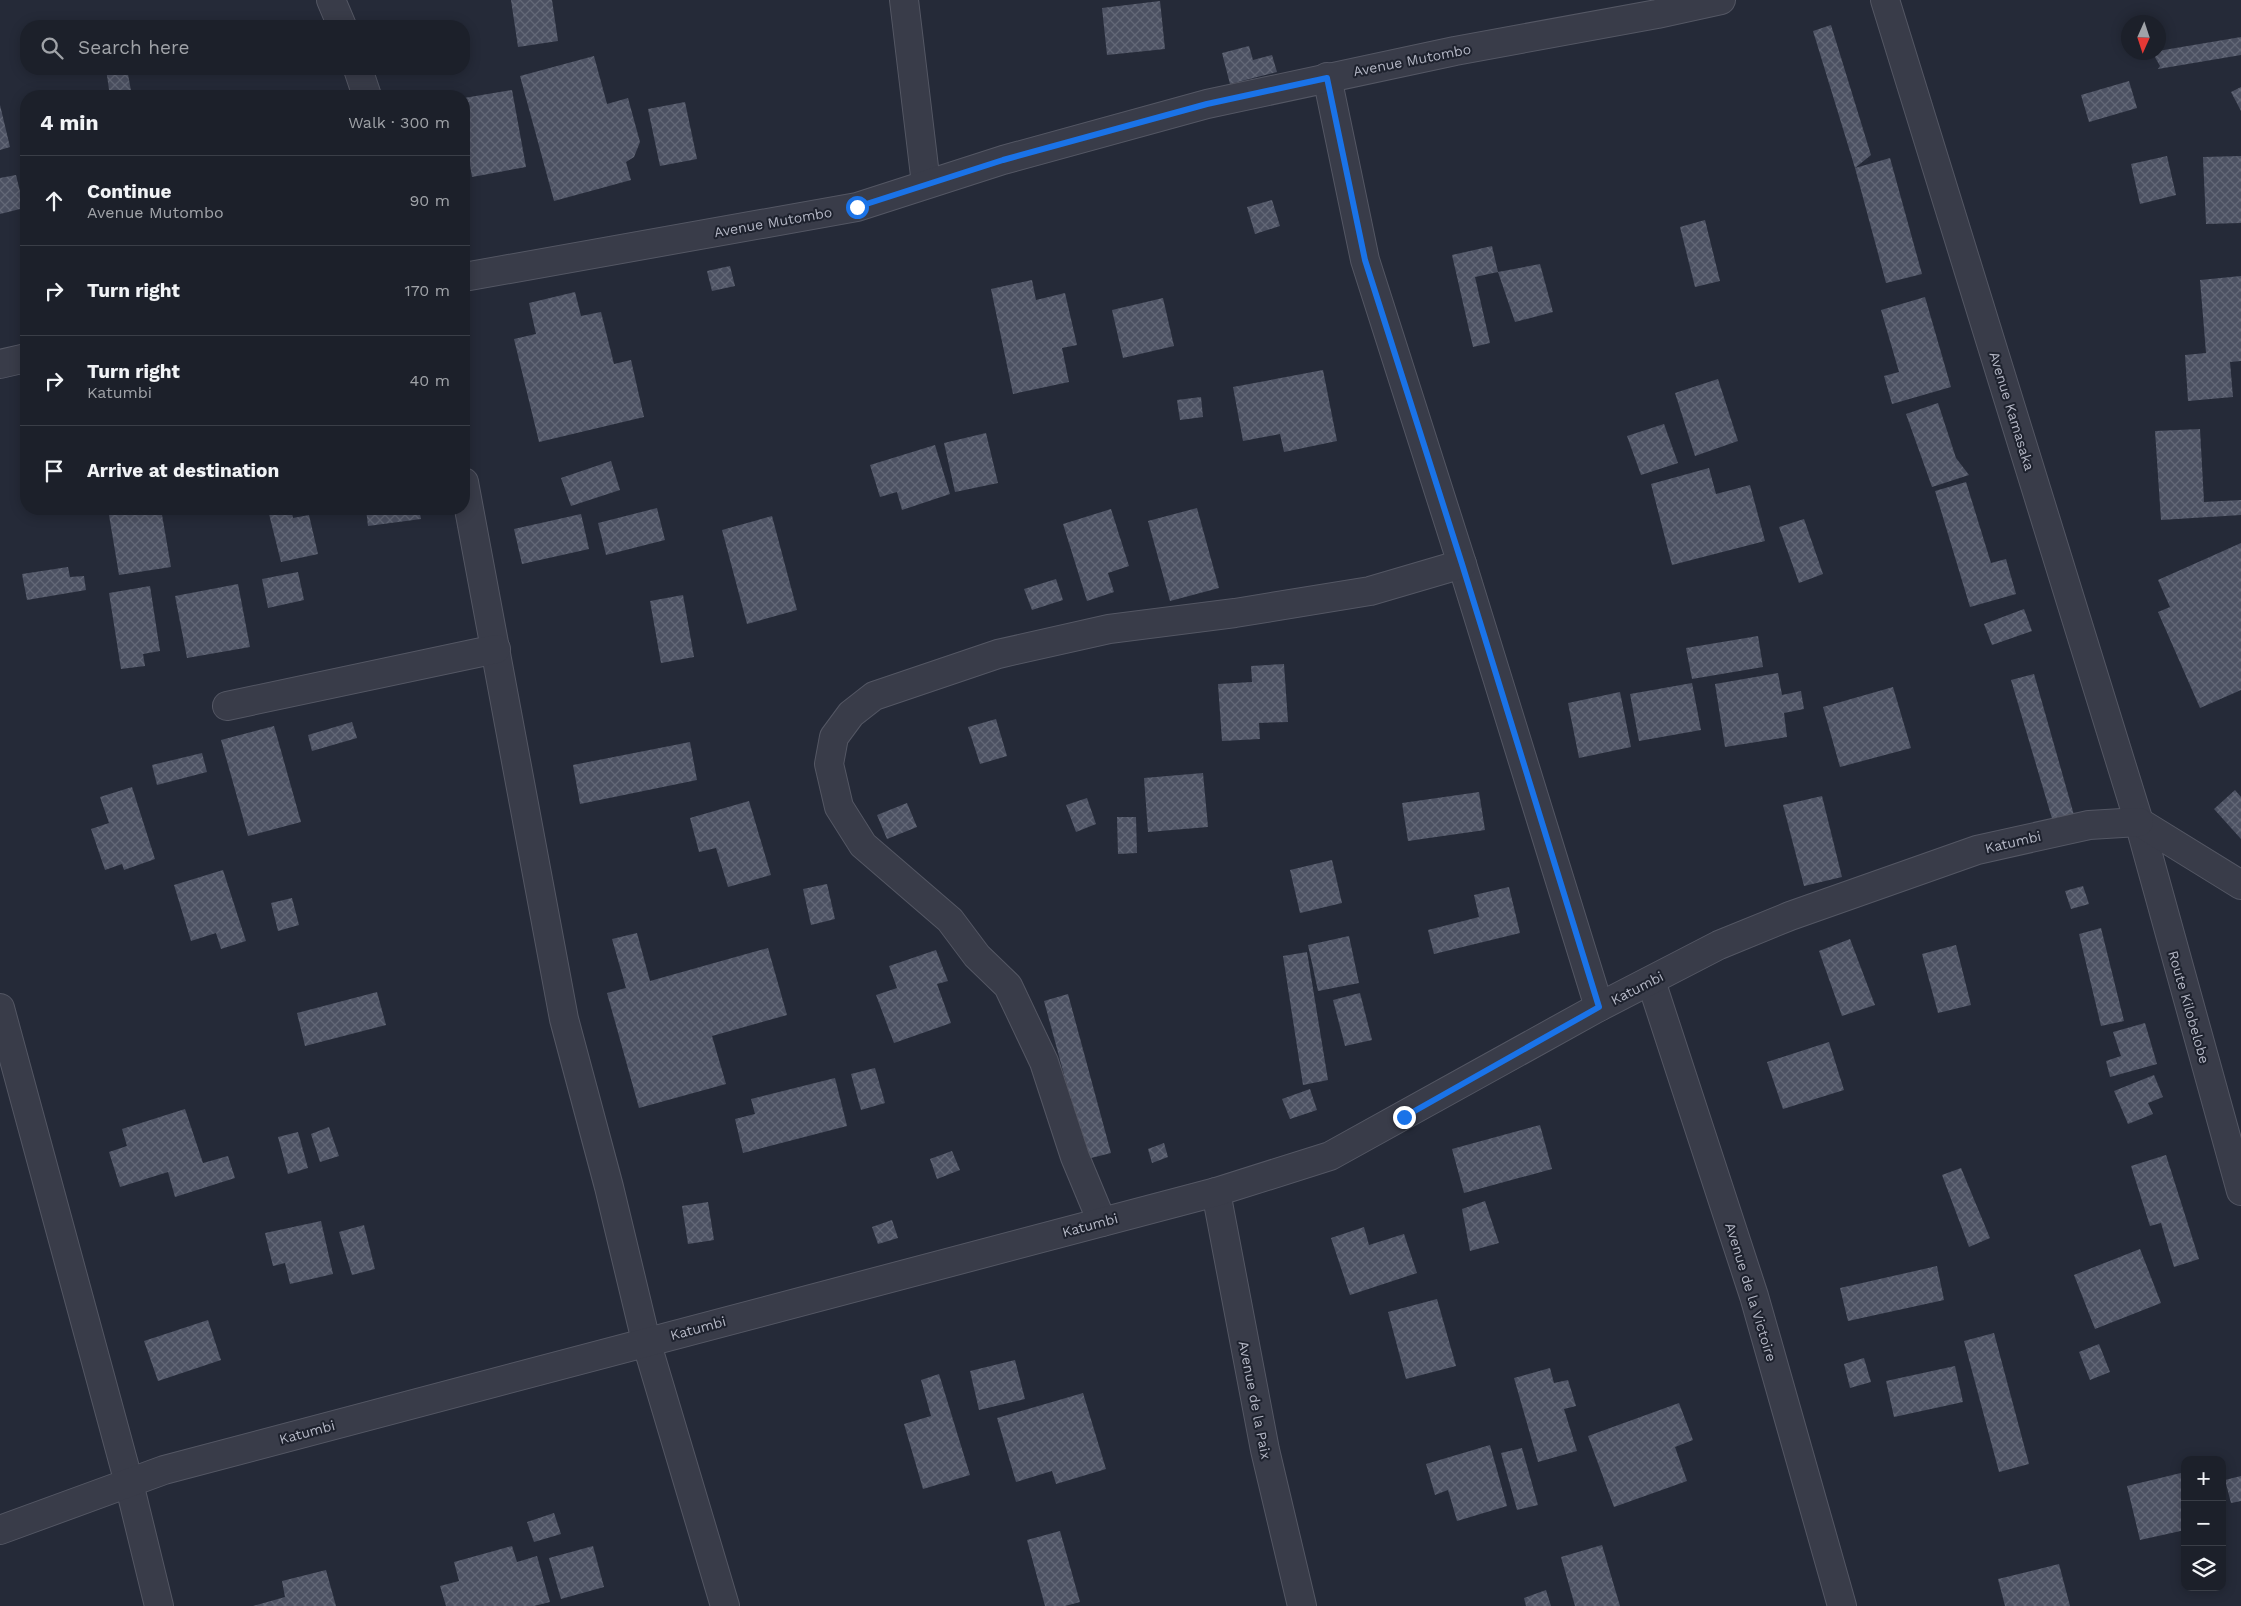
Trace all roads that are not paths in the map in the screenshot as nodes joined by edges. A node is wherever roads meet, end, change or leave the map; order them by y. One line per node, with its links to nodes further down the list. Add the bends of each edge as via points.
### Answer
1 (332, 0): 5 (street)
2 (904, 0): 9 (street)
3 (1721, 0): 7 (street, Avenue Mutombo)
4 (1886, 0): 17 (street, Avenue Kamasaka)
5 (340, 20)
6 (360, 75): 8 (street)
7 (1327, 78): 9 (street, Avenue Mutombo, via 1207,104); 14 (street, via 1365,260)
8 (365, 90)
9 (926, 184): 10 (street, Avenue Mutombo, via 857,207)
10 (470, 275)
11 (20, 359): 12 (street)
12 (0, 364)
13 (470, 513): 15 (street)
14 (1462, 564): 20 (street); 24 (street, via 1370,591 1109,629 998,654 874,696 851,714 834,737 829,764 839,807 863,845 950,920 977,956 1008,986 1044,1062 1075,1157)
15 (496, 649): 16 (street); 25 (street, via 564,1019 610,1187)
16 (227, 706)
17 (2139, 822): 18 (street); 19 (street, Katumbi, via 2089,825 1977,850 1781,920 1719,945); 22 (street, Route Kilobelobe)
18 (2241, 885)
19 (1651, 981): 20 (street, Katumbi); 31 (street, Avenue de la Victoire, via 1754,1296)
20 (1599, 1007): 23 (street, Katumbi, via 1330,1156)
21 (0, 1008): 26 (street)
22 (2241, 1191)
23 (1216, 1192): 24 (street, Katumbi); 30 (street, Avenue de la Paix, via 1265,1450)
24 (1102, 1222): 25 (street, Katumbi)
25 (646, 1341): 26 (street, Katumbi, via 164,1470); 29 (street)
26 (129, 1483): 27 (street, Katumbi); 28 (street)
27 (0, 1530)
28 (159, 1606)
29 (725, 1606)
30 (1302, 1606)
31 (1842, 1606)

